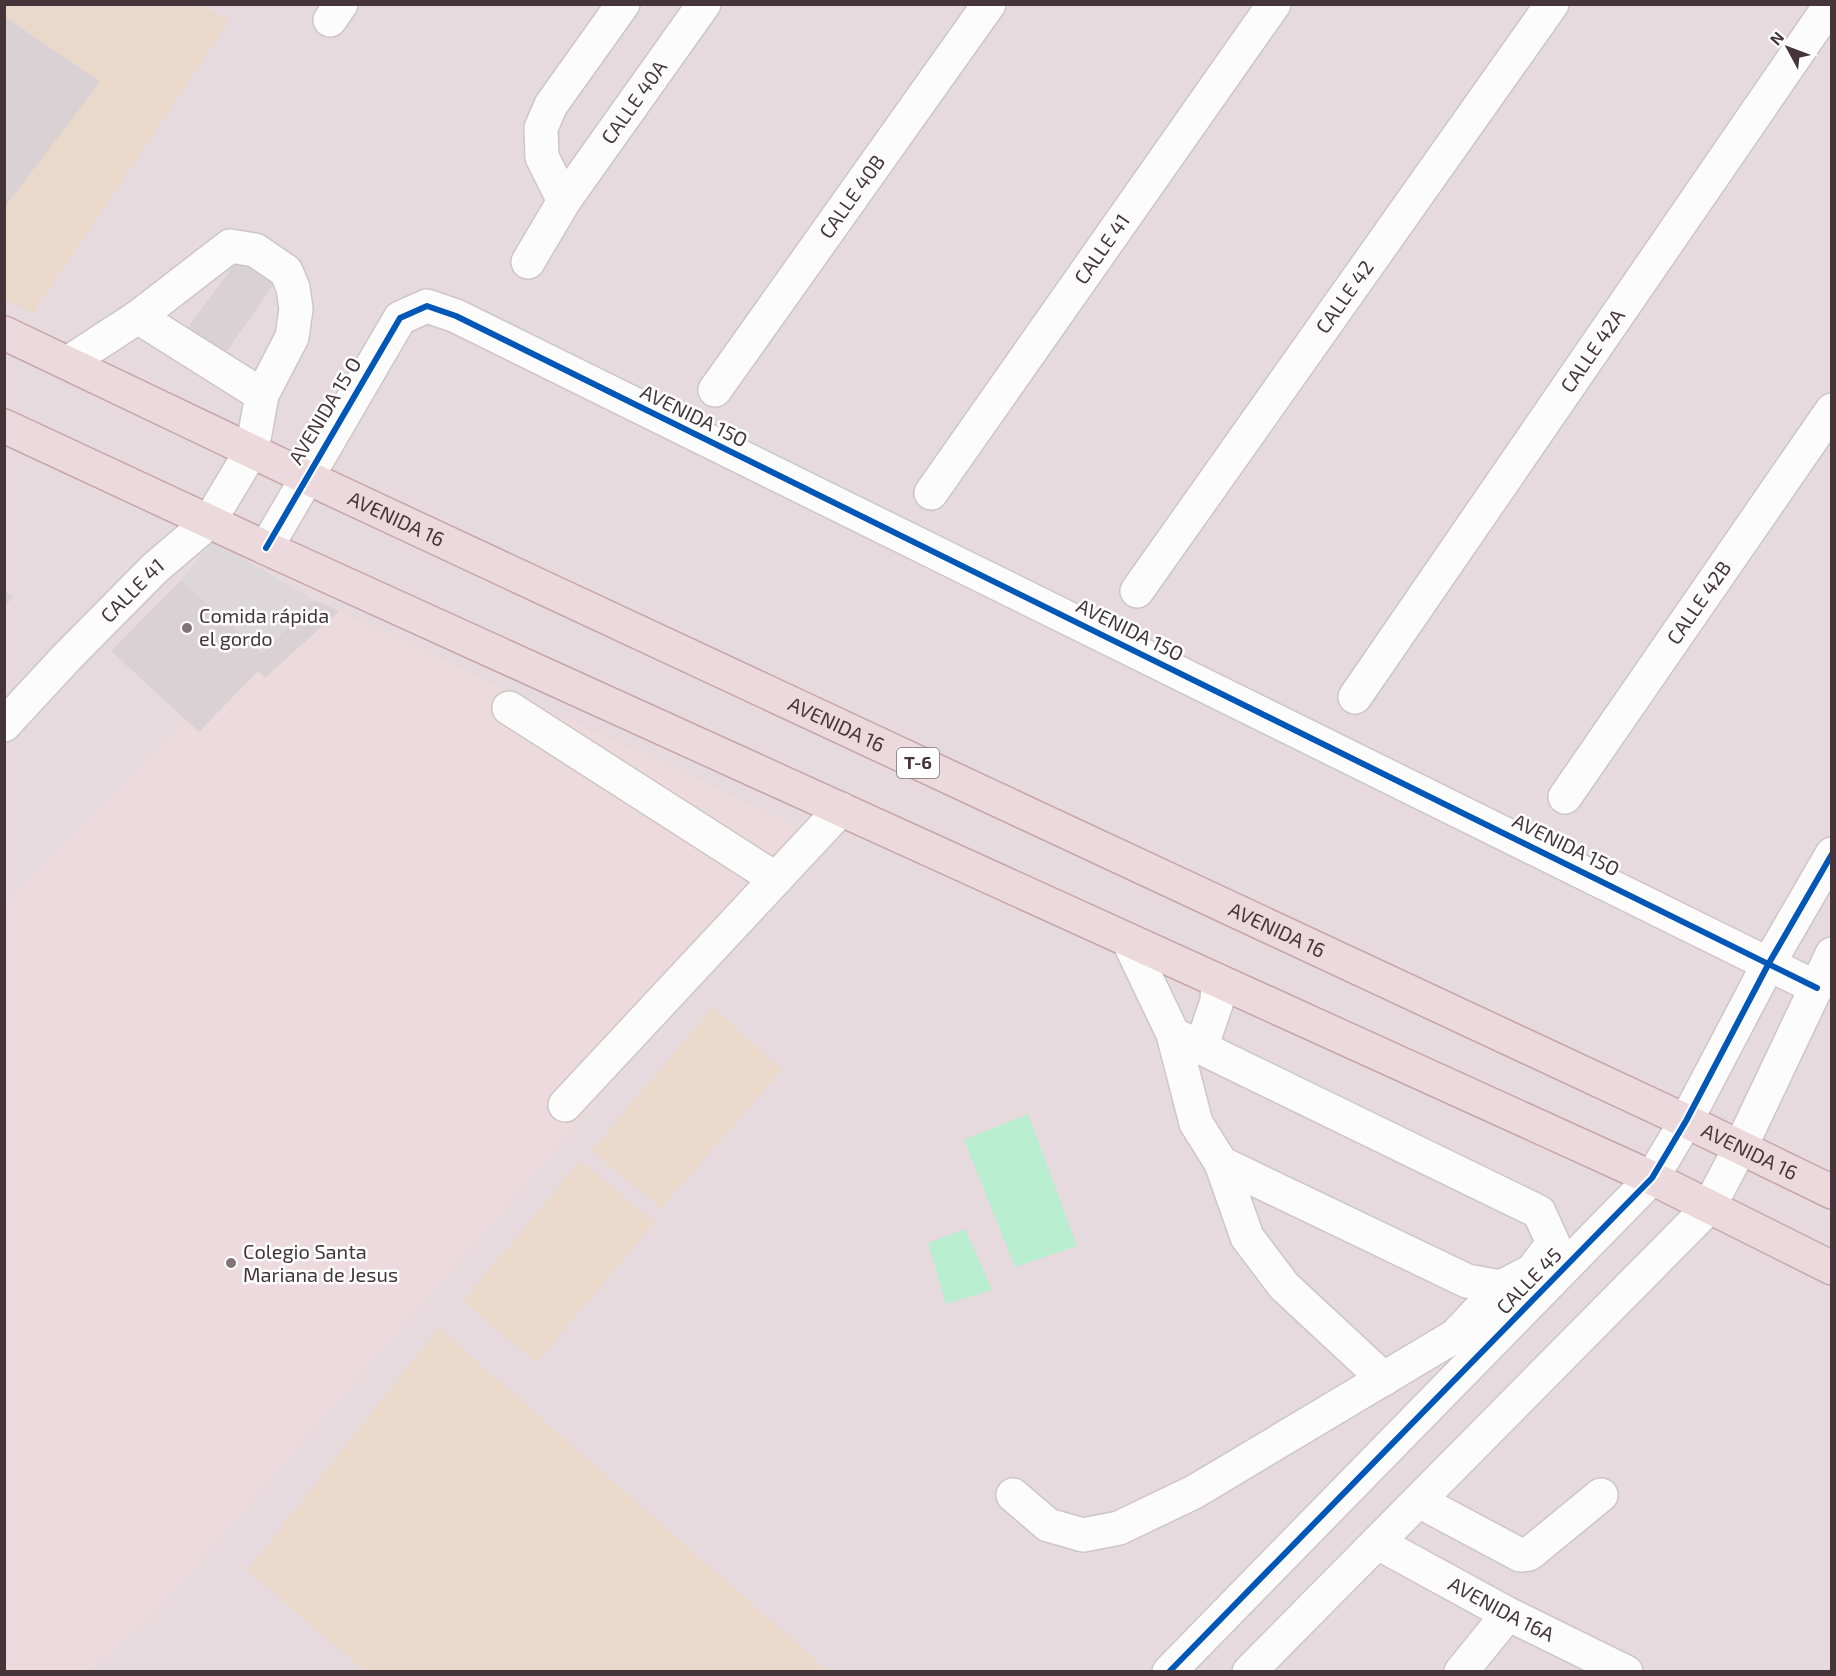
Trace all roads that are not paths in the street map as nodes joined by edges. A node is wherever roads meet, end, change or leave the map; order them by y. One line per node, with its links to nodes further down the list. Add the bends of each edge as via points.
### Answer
1 (623, 4): 7 (street, via 551,105 541,128 542,157)
2 (704, 4): 7 (street, CALLE 40A)
3 (989, 4): 13 (street, CALLE 40B)
4 (1274, 4): 19 (street, CALLE 41)
5 (1552, 4): 22 (street, CALLE 42)
6 (1831, 4): 23 (street, CALLE 42A)
7 (564, 201): 8 (street, CALLE 40A)
8 (528, 262)
9 (427, 306): 18 (street, AVENIDA 15 O, via 400,318); 32 (street, AVENIDA 15O, via 456,316)
10 (138, 317): 12 (street); 14 (street); 14 (street, via 230,246 255,250 286,271 294,288 296,309 292,337)
11 (4, 333): 12 (highway, AVENIDA 16 / T-6)
12 (69, 362): 17 (highway, AVENIDA 16 / T-6)
13 (715, 390)
14 (261, 395): 17 (street)
15 (1832, 410): 26 (street, CALLE 42B)
16 (4, 426): 20 (highway)
17 (252, 450): 18 (highway, AVENIDA 16 / T-6); 20 (street, CALLE 41)
18 (306, 477): 21 (street, AVENIDA 15 O); 37 (highway, AVENIDA 16 / T-6)
19 (931, 494)
20 (209, 522): 21 (highway); 25 (street, CALLE 41, via 155,568)
21 (266, 548): 27 (highway)
22 (1137, 591)
23 (1355, 697)
24 (509, 708): 29 (street)
25 (4, 725)
26 (1565, 797)
27 (841, 809): 29 (street); 30 (highway)
28 (1832, 854): 32 (street, CALLE 45)
29 (776, 879): 36 (street)
30 (1128, 940): 33 (highway); 35 (street)
31 (1832, 954): 34 (street)
32 (1769, 963): 34 (street, AVENIDA 15O); 37 (street, CALLE 45)
33 (1218, 981): 35 (street, via 1217,1001); 40 (highway)
34 (1817, 988): 38 (street)
35 (1187, 1041): 39 (street, via 1196,1123); 44 (street, via 1539,1212 1553,1242 1532,1271)
36 (565, 1105)
37 (1686, 1121): 38 (highway, AVENIDA 16 / T-6); 40 (street, CALLE 45)
38 (1740, 1148): 41 (highway, AVENIDA 16 / T-6); 42 (street)
39 (1221, 1163): 44 (street, via 1467,1281); 45 (street, via 1247,1237 1284,1286)
40 (1652, 1178): 42 (highway); 51 (street, CALLE 45)
41 (1832, 1192)
42 (1708, 1208): 43 (highway); 48 (street)
43 (1832, 1268)
44 (1501, 1287): 45 (street, via 1455,1336)
45 (1384, 1379): 47 (street, via 1194,1492 1119,1528 1083,1535 1048,1525)
46 (1601, 1494): 48 (street, via 1529,1554 1520,1555)
47 (1013, 1495)
48 (1419, 1501): 49 (street)
49 (1378, 1543): 50 (street, AVENIDA 16A); 52 (street)
50 (1508, 1614): 53 (street); 54 (street, AVENIDA 16A)
51 (1169, 1671)
52 (1249, 1671)
53 (1461, 1671)
54 (1626, 1671)

